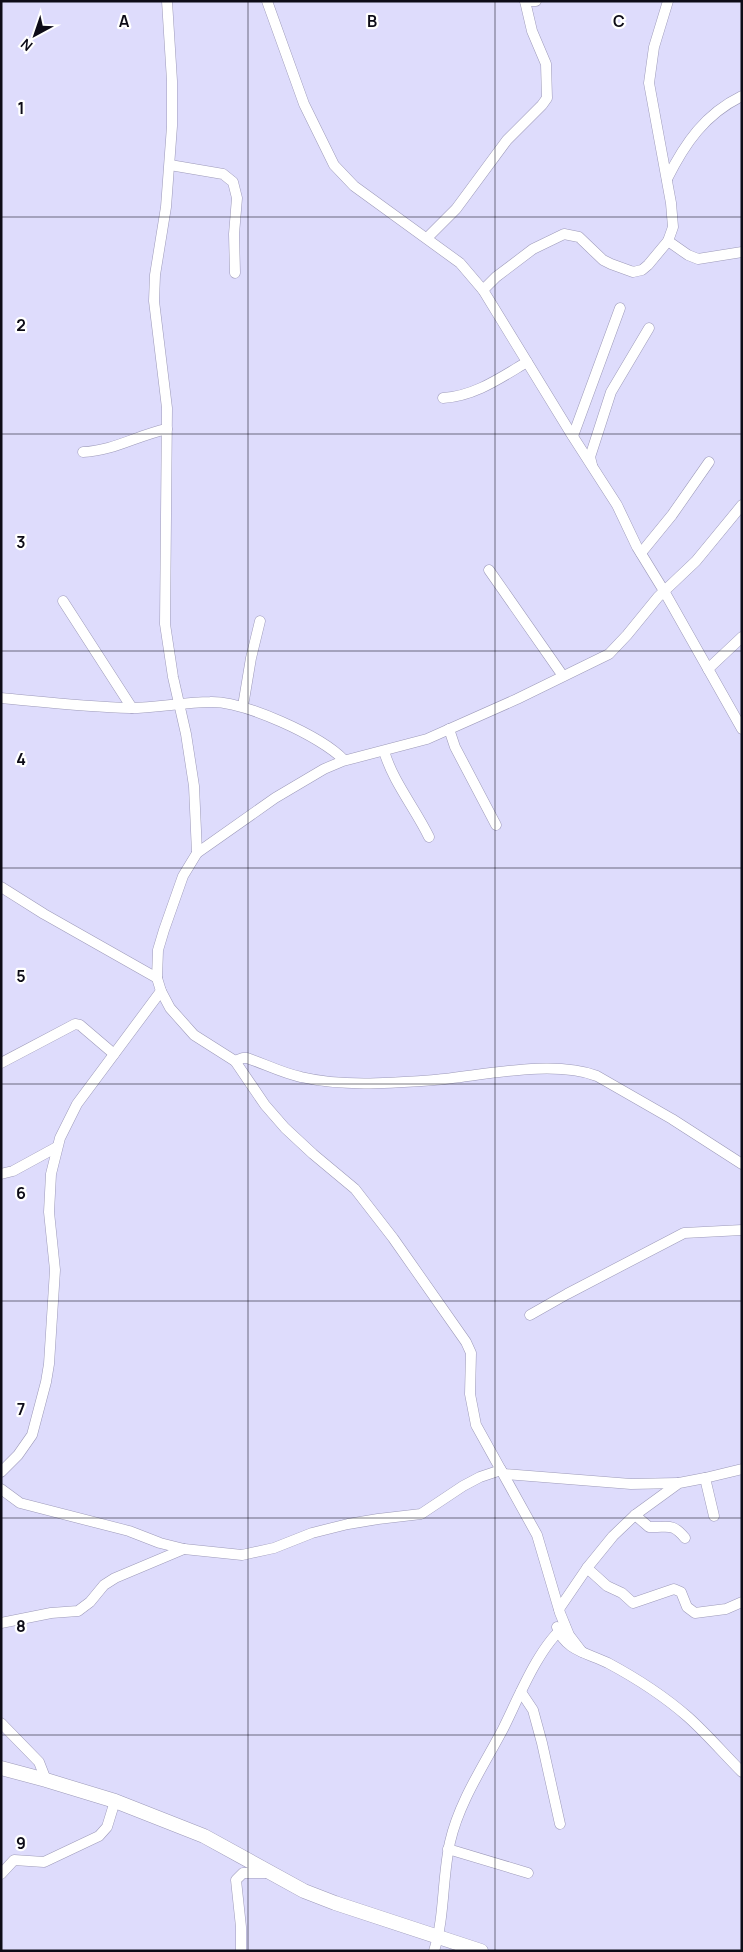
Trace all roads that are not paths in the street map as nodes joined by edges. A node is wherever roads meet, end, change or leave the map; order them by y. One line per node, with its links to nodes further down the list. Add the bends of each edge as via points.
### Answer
1 (168, 1): 7 (street, via 172,81)
2 (267, 1): 9 (street, via 304,104 334,165 354,186)
3 (525, 1): 4 (street); 9 (street, via 532,31 546,64 547,98 507,140 456,209)
4 (536, 1)
5 (668, 1): 8 (street, via 654,48 649,83)
6 (742, 96): 8 (street, via 704,122 685,146)
7 (170, 165): 12 (street, via 223,174 232,182 237,198); 18 (street, via 154,301)
8 (667, 179): 10 (street, via 673,227)
9 (427, 238): 13 (street, via 460,263)
10 (668, 241): 11 (street, via 698,258); 13 (street, via 642,270 633,272 603,260 579,237 564,234 533,249)
11 (742, 252)
12 (235, 273)
13 (483, 290): 16 (street)
14 (620, 308): 19 (street)
15 (649, 328): 22 (street, via 611,392 590,457)
16 (527, 362): 17 (street, via 470,393); 19 (street)
17 (444, 398)
18 (167, 429): 20 (street, via 109,449); 33 (street, via 165,624)
19 (573, 436): 22 (street)
20 (83, 452)
21 (709, 462): 24 (street)
22 (593, 469): 24 (street, via 618,505)
23 (742, 505): 26 (street, via 696,561)
24 (641, 553): 26 (street)
25 (490, 570): 31 (street)
26 (664, 591): 30 (street); 31 (street, via 608,654)
27 (63, 601): 35 (street)
28 (260, 621): 34 (street)
29 (742, 637): 30 (street)
30 (708, 669): 37 (street)
31 (563, 676): 36 (street)
32 (1, 698): 35 (street)
33 (179, 704): 34 (street, via 225,702); 35 (street); 42 (street, via 194,786)
34 (243, 706): 39 (street, via 318,741)
35 (132, 708)
36 (449, 729): 38 (street); 40 (street, via 455,747)
37 (742, 729)
38 (384, 751): 39 (street); 41 (street, via 391,772)
39 (344, 760): 42 (street, via 275,798)
40 (496, 825)
41 (429, 837)
42 (197, 852): 44 (street, via 184,876 164,930)
43 (1, 887): 44 (street)
44 (157, 978): 45 (street)
45 (161, 991): 46 (street); 47 (street, via 187,1028 210,1047)
46 (114, 1054): 48 (street, via 75,1024); 49 (street, via 77,1104)
47 (235, 1061): 50 (street, via 247,1058 303,1078 339,1082 433,1080 529,1070 584,1072 672,1119); 56 (street, via 285,1128 345,1179 369,1205 466,1342 471,1354 470,1394 476,1425)
48 (1, 1064)
49 (57, 1147): 51 (street, via 13,1171); 55 (street, via 51,1174 49,1212 55,1270 48,1373 32,1435)
50 (742, 1164)
51 (1, 1174)
52 (742, 1230): 53 (street, via 684,1233)
53 (530, 1315)
54 (742, 1469): 57 (street)
55 (1, 1472)
56 (502, 1472): 58 (street, via 631,1484); 63 (street, via 480,1477 462,1486 421,1514 348,1524 242,1555); 66 (street, via 537,1535)
57 (705, 1478): 58 (street); 61 (street)
58 (679, 1483): 60 (street)
59 (1, 1489): 63 (street, via 20,1503)
60 (635, 1515): 62 (street, via 649,1527 677,1528); 64 (street, via 612,1536)
61 (714, 1516)
62 (685, 1538)
63 (184, 1549): 67 (street, via 115,1578 78,1611)
64 (587, 1568): 65 (street, via 633,1603 674,1589 681,1592 687,1606 695,1613 726,1609); 66 (street)
65 (742, 1602)
66 (560, 1611): 68 (street, via 557,1622)
67 (1, 1623)
68 (562, 1628): 69 (street); 72 (street, via 562,1639 573,1649 607,1663 671,1703)
69 (521, 1692): 75 (street, via 533,1710); 76 (street, via 466,1798)
70 (1, 1723): 73 (street, via 38,1762)
71 (1, 1768): 73 (main road)
72 (742, 1772)
73 (46, 1780): 74 (main road)
74 (115, 1801): 77 (main road, via 204,1836); 79 (street, via 107,1827 100,1836 44,1862 14,1860)
75 (560, 1824)
76 (448, 1849): 78 (street); 80 (street)
77 (271, 1873): 80 (main road, via 335,1903); 81 (street, via 243,1873 236,1880)
78 (528, 1873)
79 (1, 1874)
80 (439, 1937): 82 (street); 83 (main road)
81 (241, 1951)
82 (434, 1951)
83 (481, 1951)

